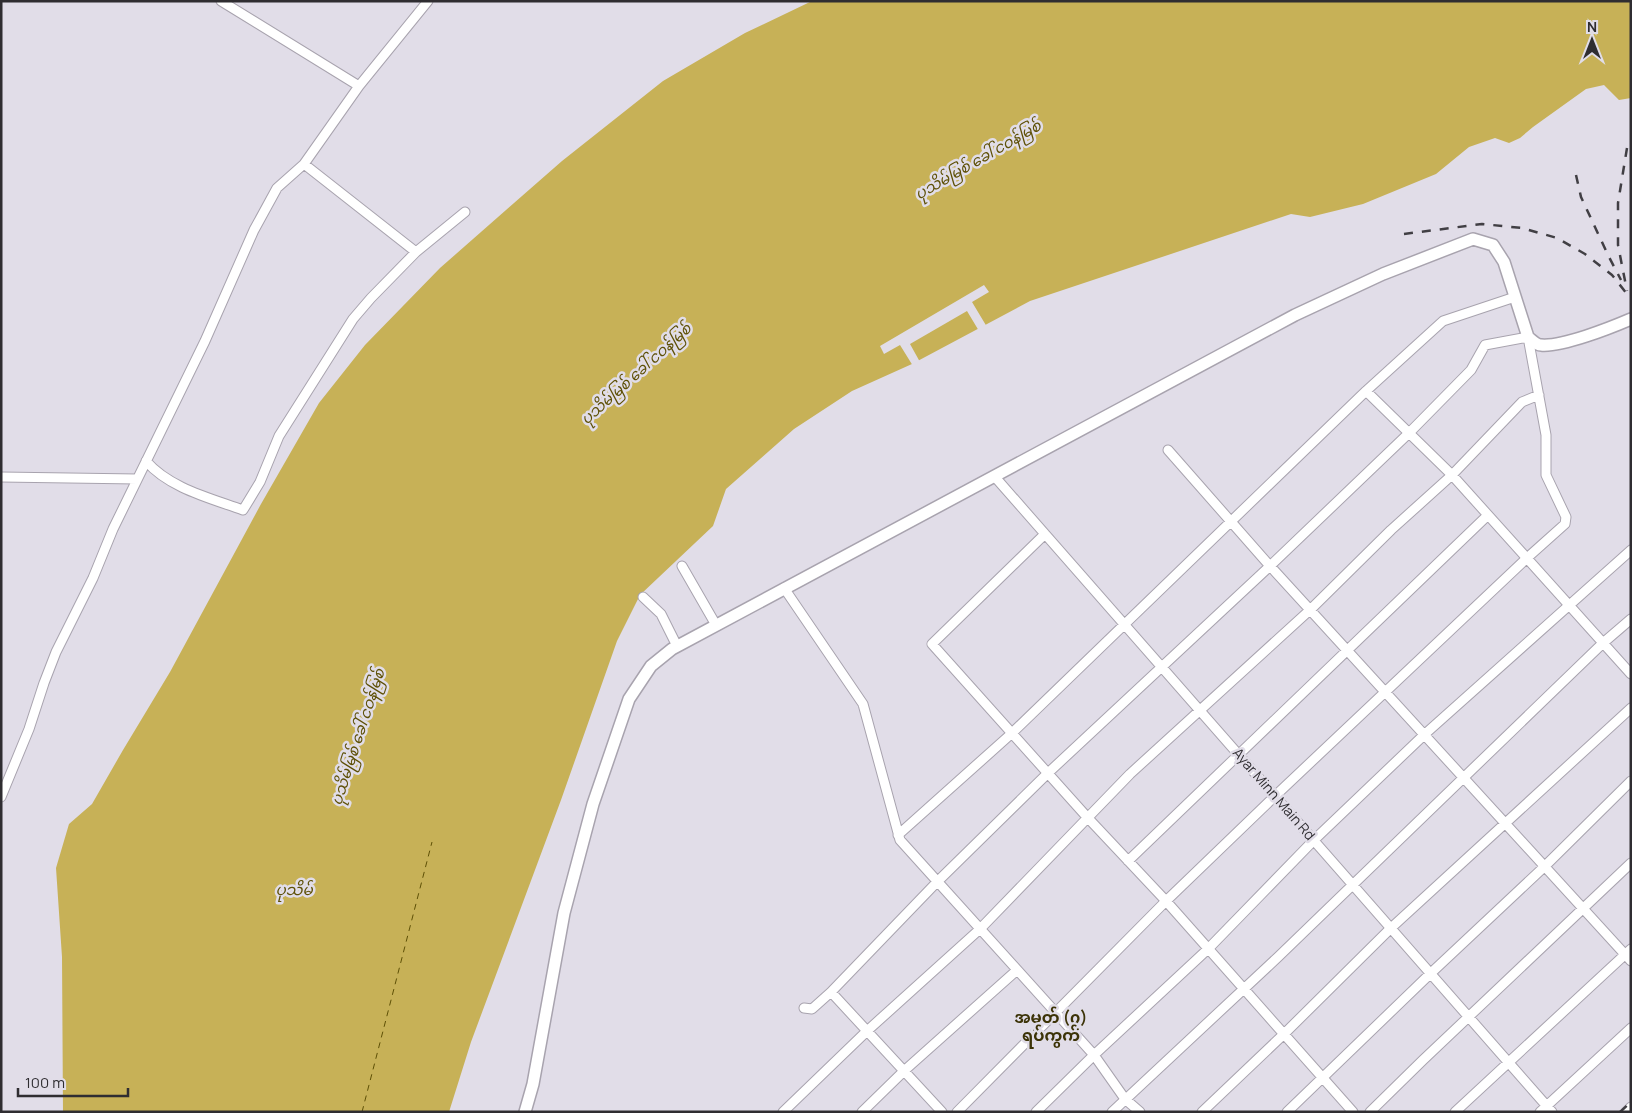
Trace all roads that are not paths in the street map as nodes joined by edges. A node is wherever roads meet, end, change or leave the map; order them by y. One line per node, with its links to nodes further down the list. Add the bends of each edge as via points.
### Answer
1 (221, 1): 3 (street)
2 (428, 1): 3 (street)
3 (359, 86): 4 (street)
4 (304, 164): 6 (street); 14 (street, via 277,188 254,230 205,341)
5 (464, 212): 6 (street)
6 (416, 252): 14 (street, via 353,319 279,436 260,482 243,510 160,475)
7 (1515, 297): 9 (street); 10 (street, via 1443,321); 17 (street, via 1504,262 1493,245 1473,239 1383,274 1295,315)
8 (1631, 319): 9 (street, via 1552,345 1538,345)
9 (1528, 337): 11 (street); 12 (street, via 1485,345 1470,370)
10 (1366, 391): 12 (street); 20 (street)
11 (1539, 395): 15 (street, via 1522,402); 23 (street, via 1546,436 1546,475 1566,517 1565,524)
12 (1409, 433): 15 (street); 25 (street)
13 (1168, 450): 20 (street)
14 (146, 460): 18 (street)
15 (1452, 475): 19 (street); 29 (street)
16 (1, 477): 18 (street)
17 (995, 477): 21 (street, Ayar Minn Main Rd); 26 (street)
18 (137, 479): 48 (street, via 56,652)
19 (1488, 515): 23 (street); 35 (street)
20 (1231, 521): 25 (street); 31 (street)
21 (1045, 534): 31 (street, Ayar Minn Main Rd); 41 (street, via 932,644)
22 (1631, 550): 28 (street)
23 (1527, 558): 28 (street); 38 (street)
24 (682, 566): 32 (street)
25 (1270, 566): 29 (street); 36 (street)
26 (784, 588): 32 (street); 51 (street, via 864,704)
27 (643, 597): 34 (street, via 661,614)
28 (1568, 604): 33 (street); 42 (street)
29 (1311, 610): 35 (street); 40 (street)
30 (1631, 619): 33 (street)
31 (1124, 624): 36 (street, Ayar Minn Main Rd); 41 (street)
32 (716, 625): 34 (street)
33 (1603, 643): 37 (street); 45 (street)
34 (677, 646): 81 (street, via 651,666 628,699 593,804 564,913)
35 (1348, 650): 38 (street); 43 (street)
36 (1161, 666): 40 (street, Ayar Minn Main Rd); 44 (street)
37 (1631, 674)
38 (1385, 691): 42 (street); 47 (street)
39 (1631, 708): 50 (street)
40 (1200, 710): 43 (street, Ayar Minn Main Rd); 49 (street)
41 (1011, 734): 44 (street); 51 (street)
42 (1425, 734): 45 (street); 52 (street)
43 (1239, 755): 47 (street, Ayar Minn Main Rd); 53 (street)
44 (1048, 773): 49 (street); 56 (street)
45 (1464, 778): 50 (street); 57 (street)
46 (1631, 781): 55 (street)
47 (1275, 796): 52 (street, Ayar Minn Main Rd); 58 (street)
48 (1, 797)
49 (1087, 817): 53 (street); 61 (street)
50 (1506, 824): 55 (street); 60 (street)
51 (898, 835): 56 (street)
52 (1314, 840): 57 (street, Ayar Minn Main Rd); 62 (street)
53 (1128, 861): 58 (street)
54 (1631, 864): 59 (street)
55 (1544, 867): 59 (street); 65 (street)
56 (937, 882): 61 (street); 67 (street)
57 (1353, 884): 60 (street, Ayar Minn Main Rd); 66 (street)
58 (1166, 901): 62 (street); 69 (street)
59 (1583, 909): 63 (street); 70 (street)
60 (1391, 928): 65 (street, Ayar Minn Main Rd); 73 (street)
61 (980, 929): 64 (street); 72 (street)
62 (1208, 949): 66 (street); 74 (street)
63 (1629, 955): 75 (street)
64 (1017, 970): 69 (street); 76 (street)
65 (1431, 973): 70 (street, Ayar Minn Main Rd); 77 (street)
66 (1244, 989): 73 (street); 78 (street)
67 (831, 992): 68 (street, via 812,1009); 72 (street)
68 (804, 1008)
69 (1056, 1013): 74 (street); 85 (street)
70 (1469, 1016): 75 (street, Ayar Minn Main Rd); 92 (street)
71 (1631, 1028): 80 (street)
72 (867, 1031): 76 (street); 82 (street)
73 (1284, 1034): 77 (street); 89 (street)
74 (1094, 1055): 78 (street); 86 (street)
75 (1509, 1062): 80 (street, Ayar Minn Main Rd); 93 (street)
76 (905, 1070): 83 (street); 84 (street)
77 (1323, 1078): 90 (street); 91 (street)
78 (1125, 1099): 87 (street); 88 (street)
79 (1631, 1107): 94 (street)
80 (1546, 1110)
81 (525, 1112)
82 (783, 1112)
83 (862, 1112)
84 (942, 1112)
85 (957, 1112)
86 (1036, 1112)
87 (1112, 1112)
88 (1140, 1112)
89 (1202, 1112)
90 (1287, 1112)
91 (1353, 1112)
92 (1370, 1112)
93 (1455, 1112)
94 (1626, 1112)

